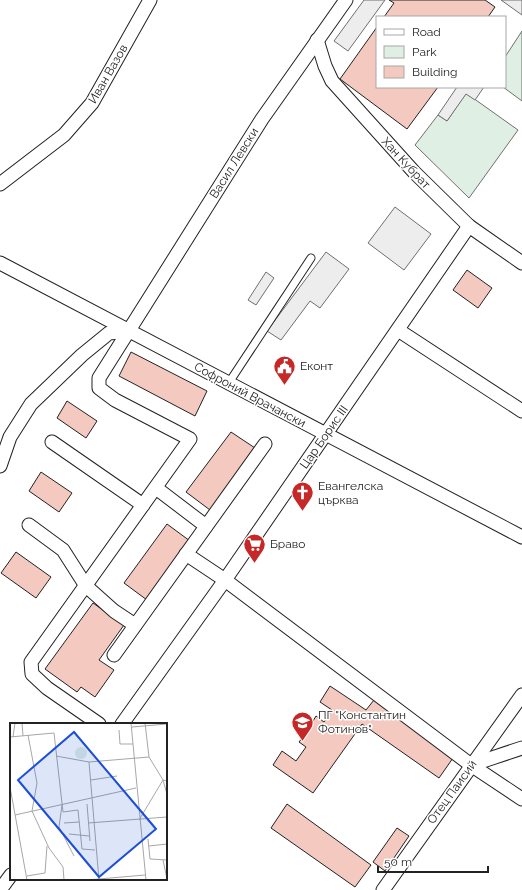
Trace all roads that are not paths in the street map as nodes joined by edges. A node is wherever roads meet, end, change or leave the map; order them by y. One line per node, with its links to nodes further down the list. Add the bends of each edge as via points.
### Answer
1 (150, 0): 4 (street, Иван Вазов, via 92,103 64,135)
2 (346, 0): 3 (street, Васил Левски)
3 (317, 40): 5 (street, Хан Кубрат, via 332,81 414,172); 10 (street, Васил Левски, via 262,119)
4 (0, 184)
5 (469, 226): 8 (street, Хан Кубрат); 9 (street, Цар Борис III)
6 (311, 258): 11 (lane)
7 (0, 263): 10 (street, Софроний Врачански)
8 (522, 264)
9 (398, 330): 12 (street); 13 (street, Цар Борис III)
10 (130, 331): 11 (street, Софроний Врачански); 16 (street, via 109,333 31,404 10,437); 17 (street, Васил Левски, via 98,378 99,388 114,400 190,439)
11 (228, 384): 13 (street, Софроний Врачански)
12 (522, 411)
13 (326, 434): 21 (street, Софроний Врачански); 23 (street, Цар Борис III)
14 (52, 442): 18 (street)
15 (265, 444): 20 (street)
16 (0, 466)
17 (156, 488): 18 (street); 20 (street)
18 (143, 505): 24 (street)
19 (29, 525): 24 (street, via 63,550)
20 (206, 526): 22 (street)
21 (522, 537)
22 (186, 554): 23 (street); 25 (street)
23 (225, 580): 29 (street, Цар Борис III); 31 (street)
24 (86, 586): 25 (street, via 114,612); 28 (street, via 31,662 32,674 47,688)
25 (135, 625): 26 (street)
26 (114, 655)
27 (522, 695): 31 (street, Отец Паисий)
28 (98, 723)
29 (123, 723)
30 (522, 748): 31 (street)
31 (471, 765): 32 (street); 35 (street, Отец Паисий)
32 (522, 799)
33 (10, 876): 34 (street)
34 (0, 890)
35 (383, 890)

